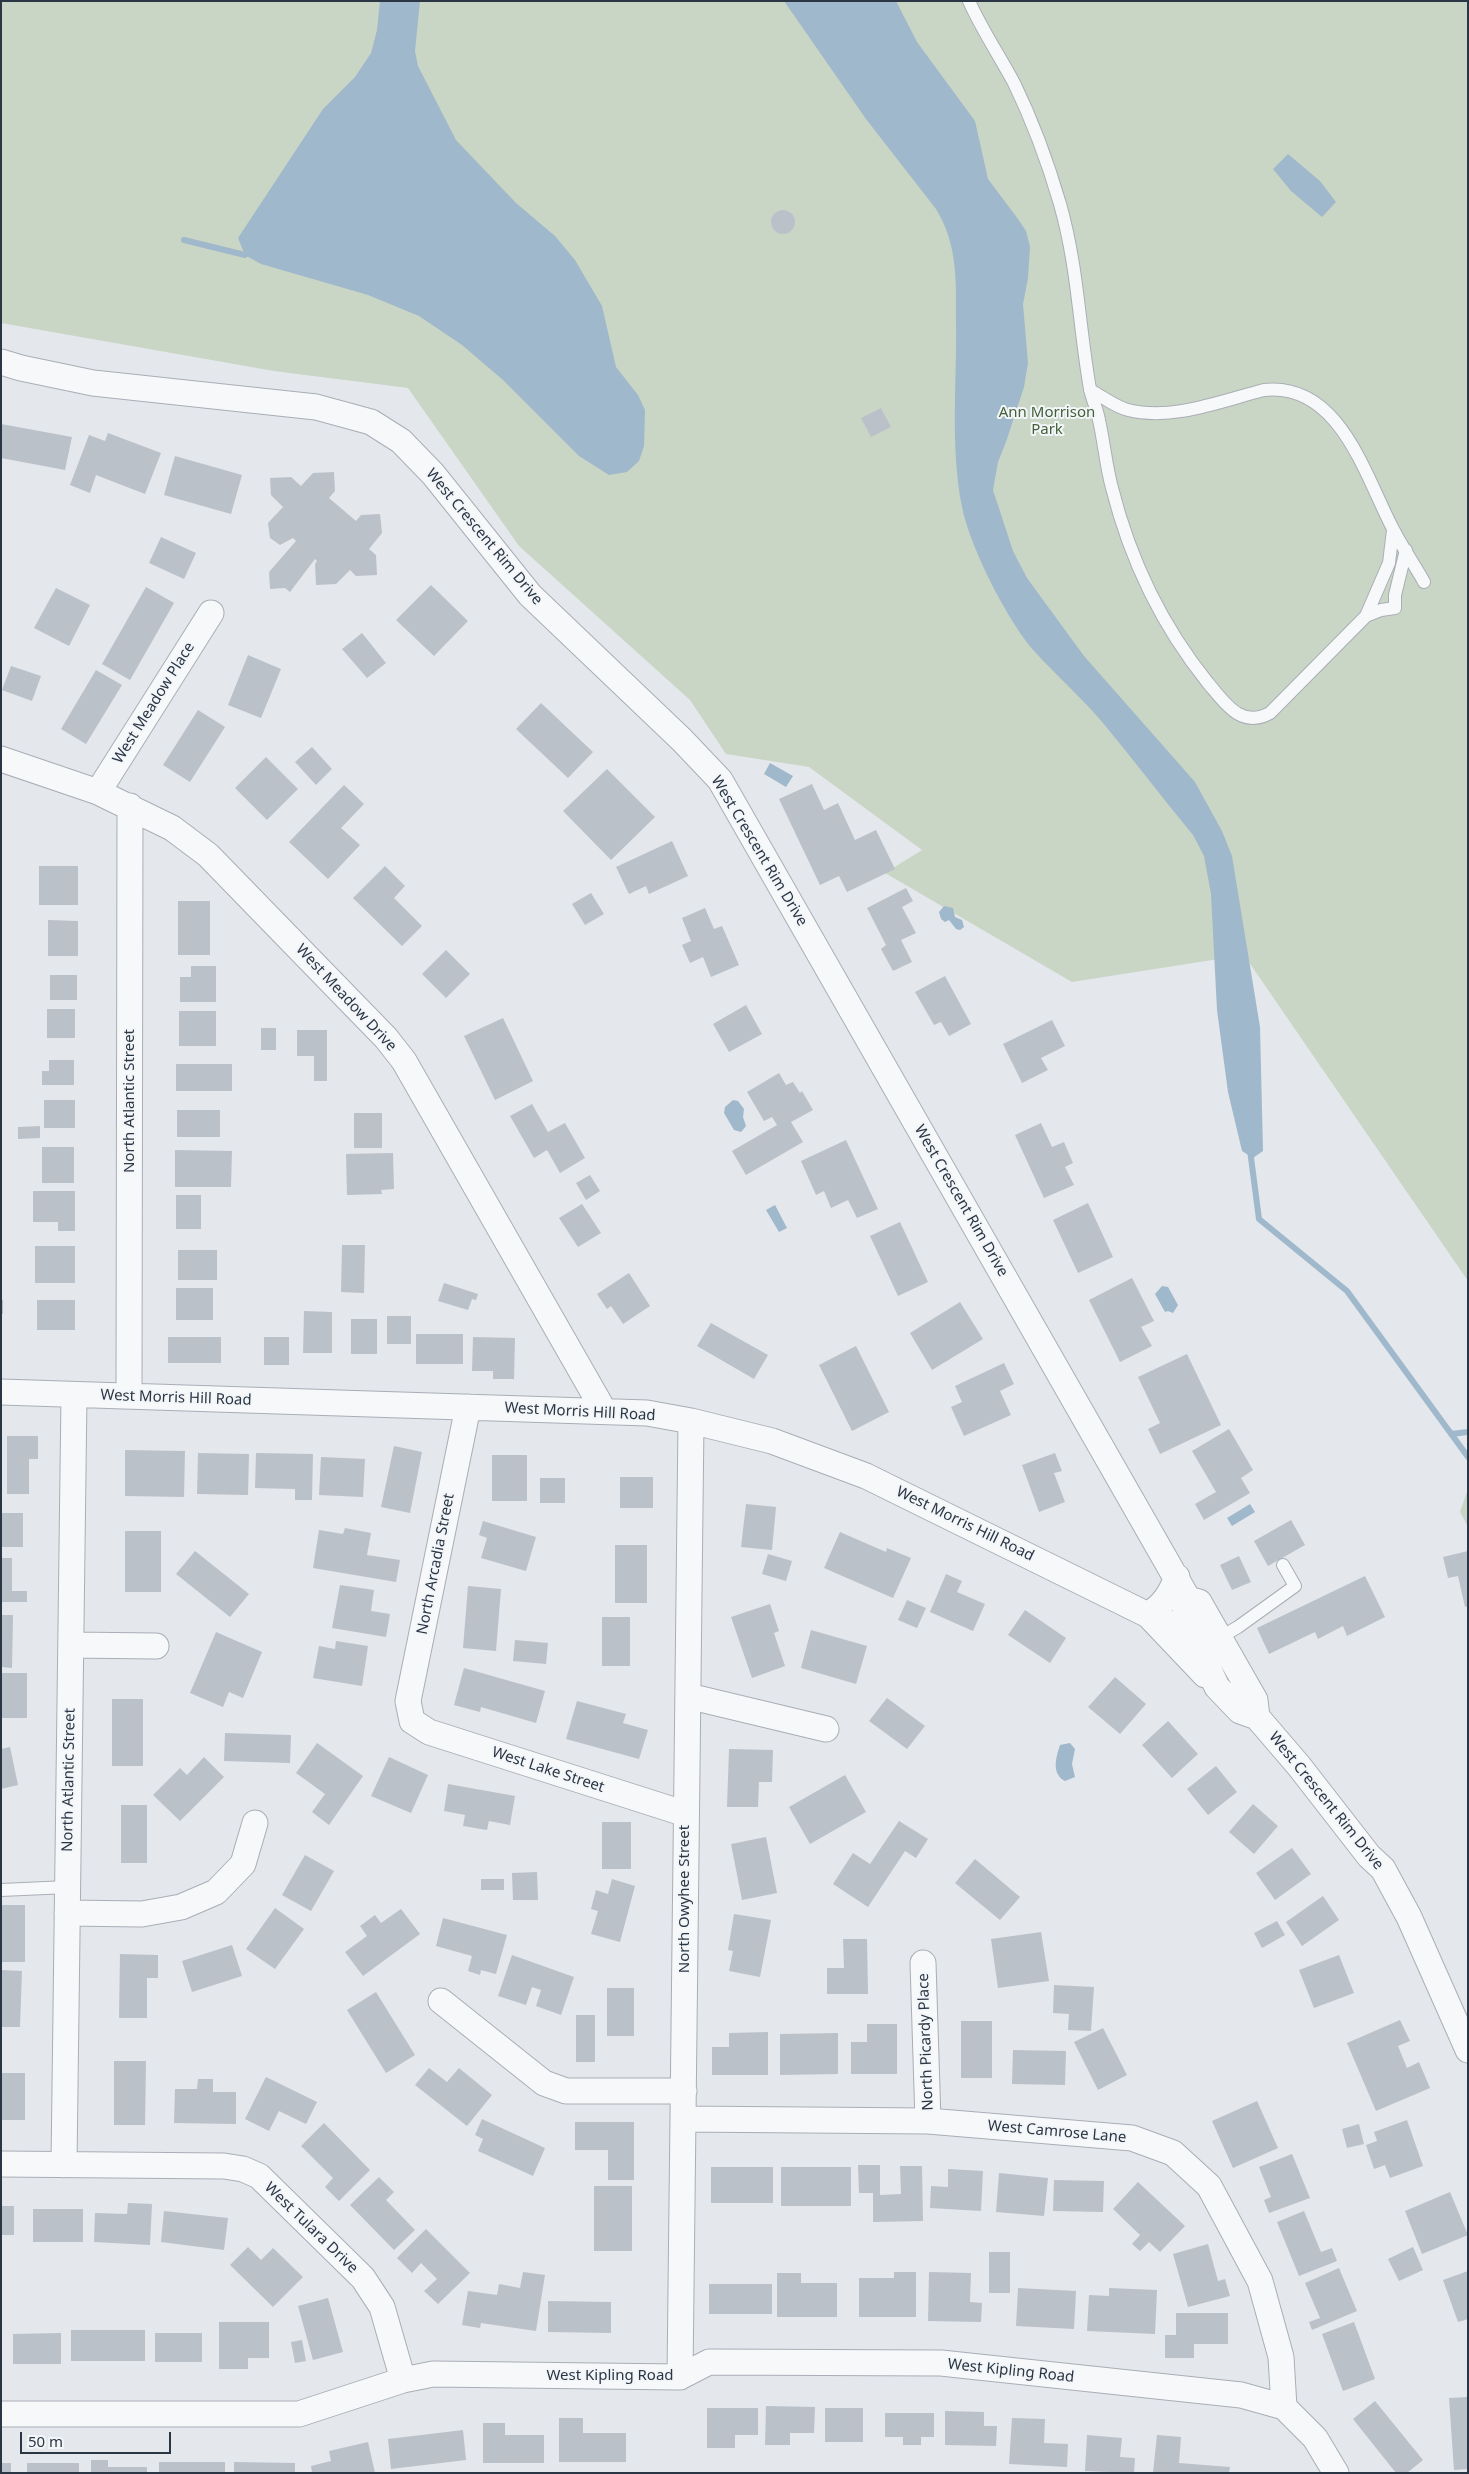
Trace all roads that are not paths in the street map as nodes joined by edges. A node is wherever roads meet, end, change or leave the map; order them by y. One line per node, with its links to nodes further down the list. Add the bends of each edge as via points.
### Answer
1 (969, 1): 3 (lane, via 1014,83 1040,142 1060,205 1074,267)
2 (1, 362): 19 (street, West Crescent Rim Drive, via 93,383 316,407 371,422 408,448 433,474 530,595 720,780)
3 (1090, 390): 4 (lane, via 1126,410 1155,414 1182,411 1277,388 1298,395 1331,416 1350,439); 8 (lane, via 1099,419 1111,487 1127,540 1157,607 1189,659 1228,706 1246,718 1259,718 1270,713)
4 (1393, 530): 5 (lane); 8 (lane, via 1389,563)
5 (1406, 550): 6 (lane); 6 (lane, via 1424,582)
6 (1398, 582): 8 (lane, via 1396,608)
7 (211, 613): 10 (street, West Meadow Place)
8 (1366, 616)
9 (1, 759): 10 (street, West Meadow Drive)
10 (98, 792): 11 (street, West Meadow Drive)
11 (130, 806): 14 (street, North Atlantic Street); 16 (street, West Meadow Drive, via 172,828 208,855 404,1061)
12 (1, 1392): 13 (street, West Morris Hill Road)
13 (74, 1395): 14 (street, West Morris Hill Road); 24 (street, North Atlantic Street)
14 (130, 1396): 15 (street, West Morris Hill Road)
15 (468, 1407): 16 (street, West Morris Hill Road); 30 (street, North Arcadia Street, via 408,1701)
16 (604, 1412): 17 (street, West Morris Hill Road, via 647,1413)
17 (691, 1421): 21 (street, West Morris Hill Road, via 772,1442 866,1476); 28 (street, North Owyhee Street)
18 (1283, 1566): 23 (lane, via 1295,1586)
19 (1177, 1577): 20 (street, West Crescent Rim Drive); 21 (street, via 1169,1597)
20 (1188, 1599): 22 (street, West Crescent Rim Drive, via 1185,1608); 23 (street, West Crescent Rim Drive, via 1199,1602)
21 (1148, 1615): 22 (street, West Morris Hill Road); 27 (street, West Morris Hill Road)
22 (1194, 1636): 26 (street, West Morris Hill Road); 27 (street, West Crescent Rim Drive)
23 (1220, 1638): 26 (street, West Crescent Rim Drive)
24 (71, 1645): 25 (street); 34 (street, North Atlantic Street)
25 (156, 1646)
26 (1234, 1664): 29 (street, West Crescent Rim Drive, via 1256,1700)
27 (1217, 1687): 29 (street, West Crescent Rim Drive, via 1240,1711)
28 (688, 1696): 31 (street); 32 (street, North Owyhee Street)
29 (1257, 1717): 39 (street, West Crescent Rim Drive, via 1382,1869 1409,1917)
30 (412, 1721): 32 (street, West Lake Street, via 429,1732)
31 (826, 1729)
32 (686, 1814): 40 (street, North Owyhee Street)
33 (255, 1822): 36 (street, via 243,1864 216,1892 181,1908 142,1914)
34 (68, 1887): 35 (lane); 36 (street, North Atlantic Street)
35 (1, 1890)
36 (67, 1912): 44 (street, North Atlantic Street)
37 (923, 1963): 42 (street, North Picardy Place)
38 (441, 2001): 40 (street, via 551,2086 566,2091)
39 (1468, 2050)
40 (684, 2091): 41 (street, North Owyhee Street)
41 (683, 2119): 42 (street, West Camrose Lane); 45 (street, North Owyhee Street)
42 (928, 2121): 47 (street, West Camrose Lane, via 1132,2138 1173,2153 1209,2186 1260,2281 1281,2357)
43 (1, 2164): 44 (street, West Tulara Drive)
44 (64, 2164): 46 (street, West Tulara Drive, via 224,2166 259,2176 363,2278 382,2307)
45 (680, 2377): 46 (street, West Kipling Road, via 433,2374); 47 (street, West Kipling Road, via 709,2362 941,2363 1241,2395)
46 (403, 2380): 48 (street, West Kipling Road, via 299,2414)
47 (1284, 2407): 49 (street, West Kipling Road, via 1315,2438)
48 (1, 2414)
49 (1336, 2473)

